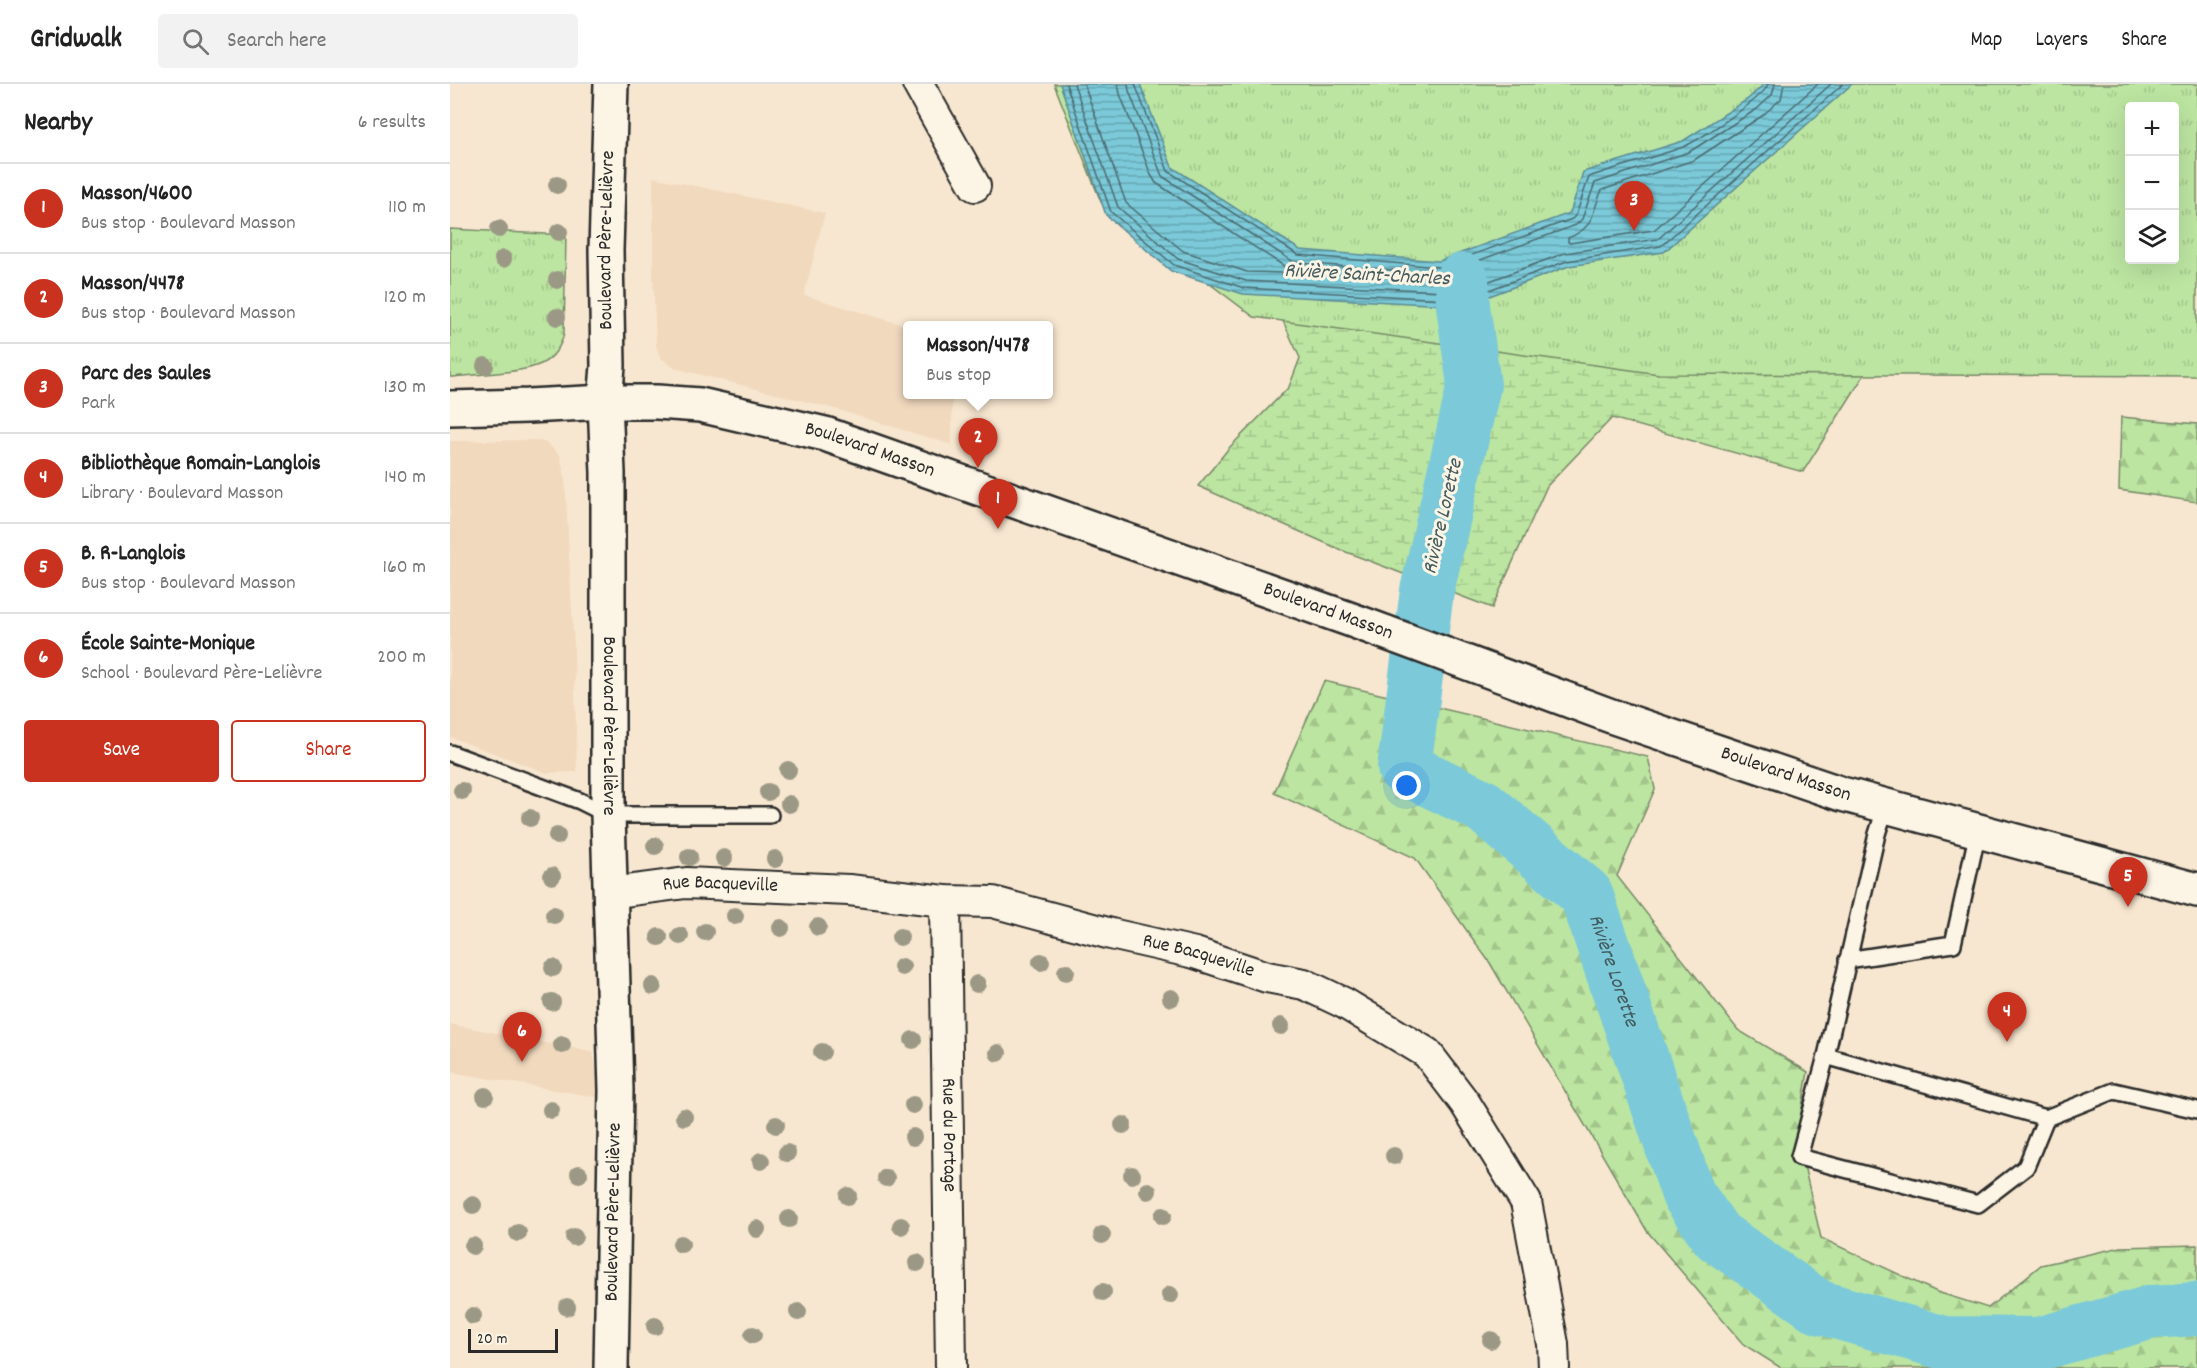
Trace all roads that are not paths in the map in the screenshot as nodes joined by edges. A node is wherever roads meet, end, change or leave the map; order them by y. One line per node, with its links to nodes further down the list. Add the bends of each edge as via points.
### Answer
1 (610, 84): 4 (main road, Boulevard Père-Lelièvre)
2 (918, 84): 3 (street)
3 (975, 186)
4 (605, 402): 5 (main road, Boulevard Masson); 7 (main road, Boulevard Masson, via 700,405 825,434 1614,717); 8 (main road, Boulevard Père-Lelièvre)
5 (450, 408)
6 (450, 753): 8 (lane)
7 (1886, 806): 10 (main road, Boulevard Masson); 14 (lane)
8 (609, 814): 9 (lane); 12 (main road, Boulevard Père-Lelièvre)
9 (770, 815)
10 (1978, 831): 11 (main road, Boulevard Masson); 14 (lane, via 1953,944)
11 (2197, 890)
12 (610, 892): 13 (street, Rue Bacqueville, via 686,883 849,890); 18 (main road, Boulevard Père-Lelièvre, via 616,1090)
13 (945, 901): 19 (street, Rue du Portage); 20 (street, Rue Bacqueville, via 993,902 1304,984 1427,1053 1466,1103 1526,1202 1553,1344)
14 (1847, 960): 15 (lane)
15 (1826, 1056): 17 (lane); 17 (lane, via 1799,1157 1978,1204 2026,1167)
16 (2197, 1110): 17 (lane, via 2114,1091)
17 (2046, 1118)
18 (611, 1368)
19 (951, 1368)
20 (1554, 1368)

